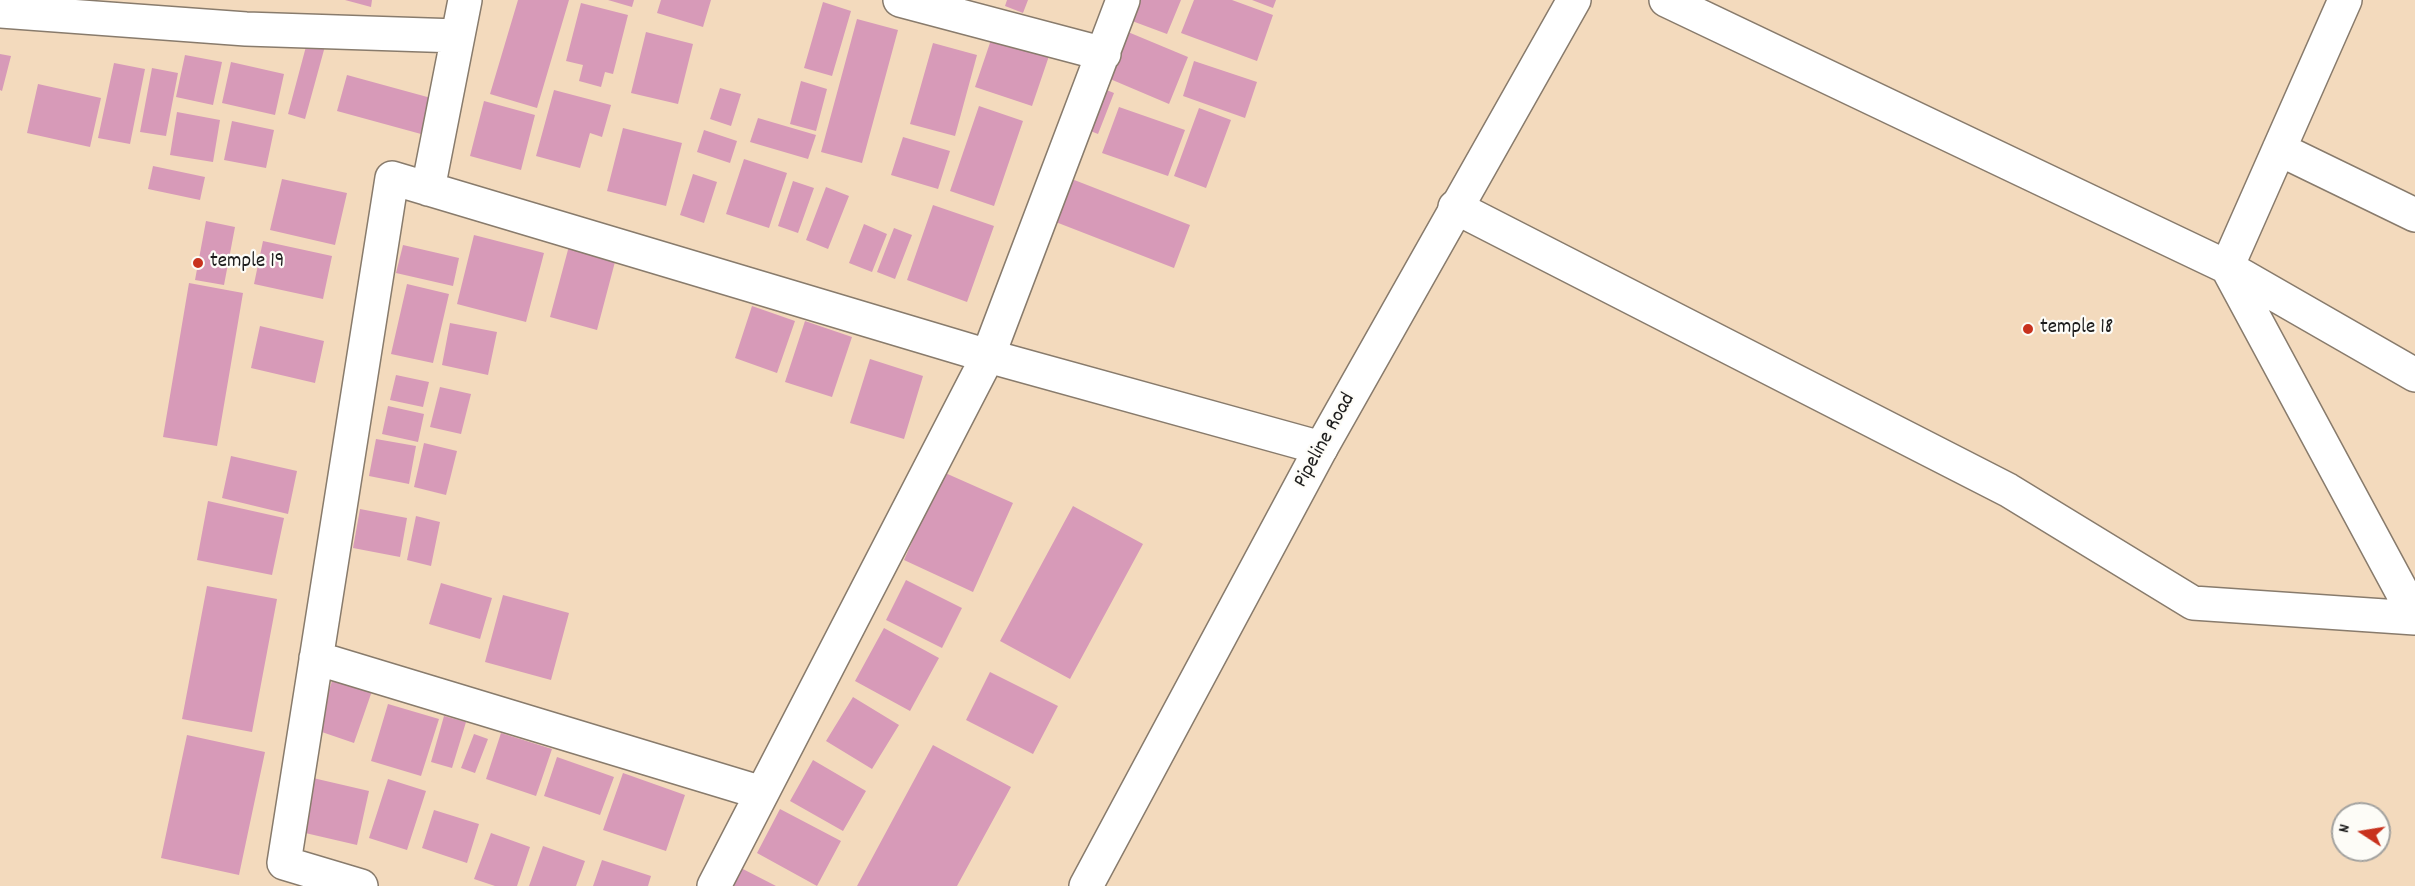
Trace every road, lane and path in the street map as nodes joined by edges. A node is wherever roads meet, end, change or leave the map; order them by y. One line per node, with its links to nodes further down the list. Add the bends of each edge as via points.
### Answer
1 (465, 0): 8 (street)
2 (900, 0): 9 (street)
3 (1123, 0): 9 (street)
4 (1574, 0): 12 (street, Pipeline Road)
5 (1666, 0): 14 (street)
6 (2345, 0): 10 (street)
7 (0, 11): 8 (street, via 246,29)
8 (458, 36): 11 (street)
9 (1104, 54): 15 (street)
10 (2279, 149): 13 (street); 14 (street)
11 (428, 189): 15 (street); 19 (street, via 392,178)
12 (1455, 207): 17 (street, Pipeline Road); 18 (street, via 2008,490 2193,603)
13 (2415, 215)
14 (2227, 267): 16 (street); 18 (street)
15 (988, 356): 17 (street); 20 (street)
16 (2415, 375)
17 (1321, 448): 23 (street, Pipeline Road)
18 (2415, 617)
19 (316, 658): 20 (street); 21 (street, via 284,863)
20 (762, 793): 22 (street)
21 (361, 886)
22 (714, 886)
23 (1086, 886)

